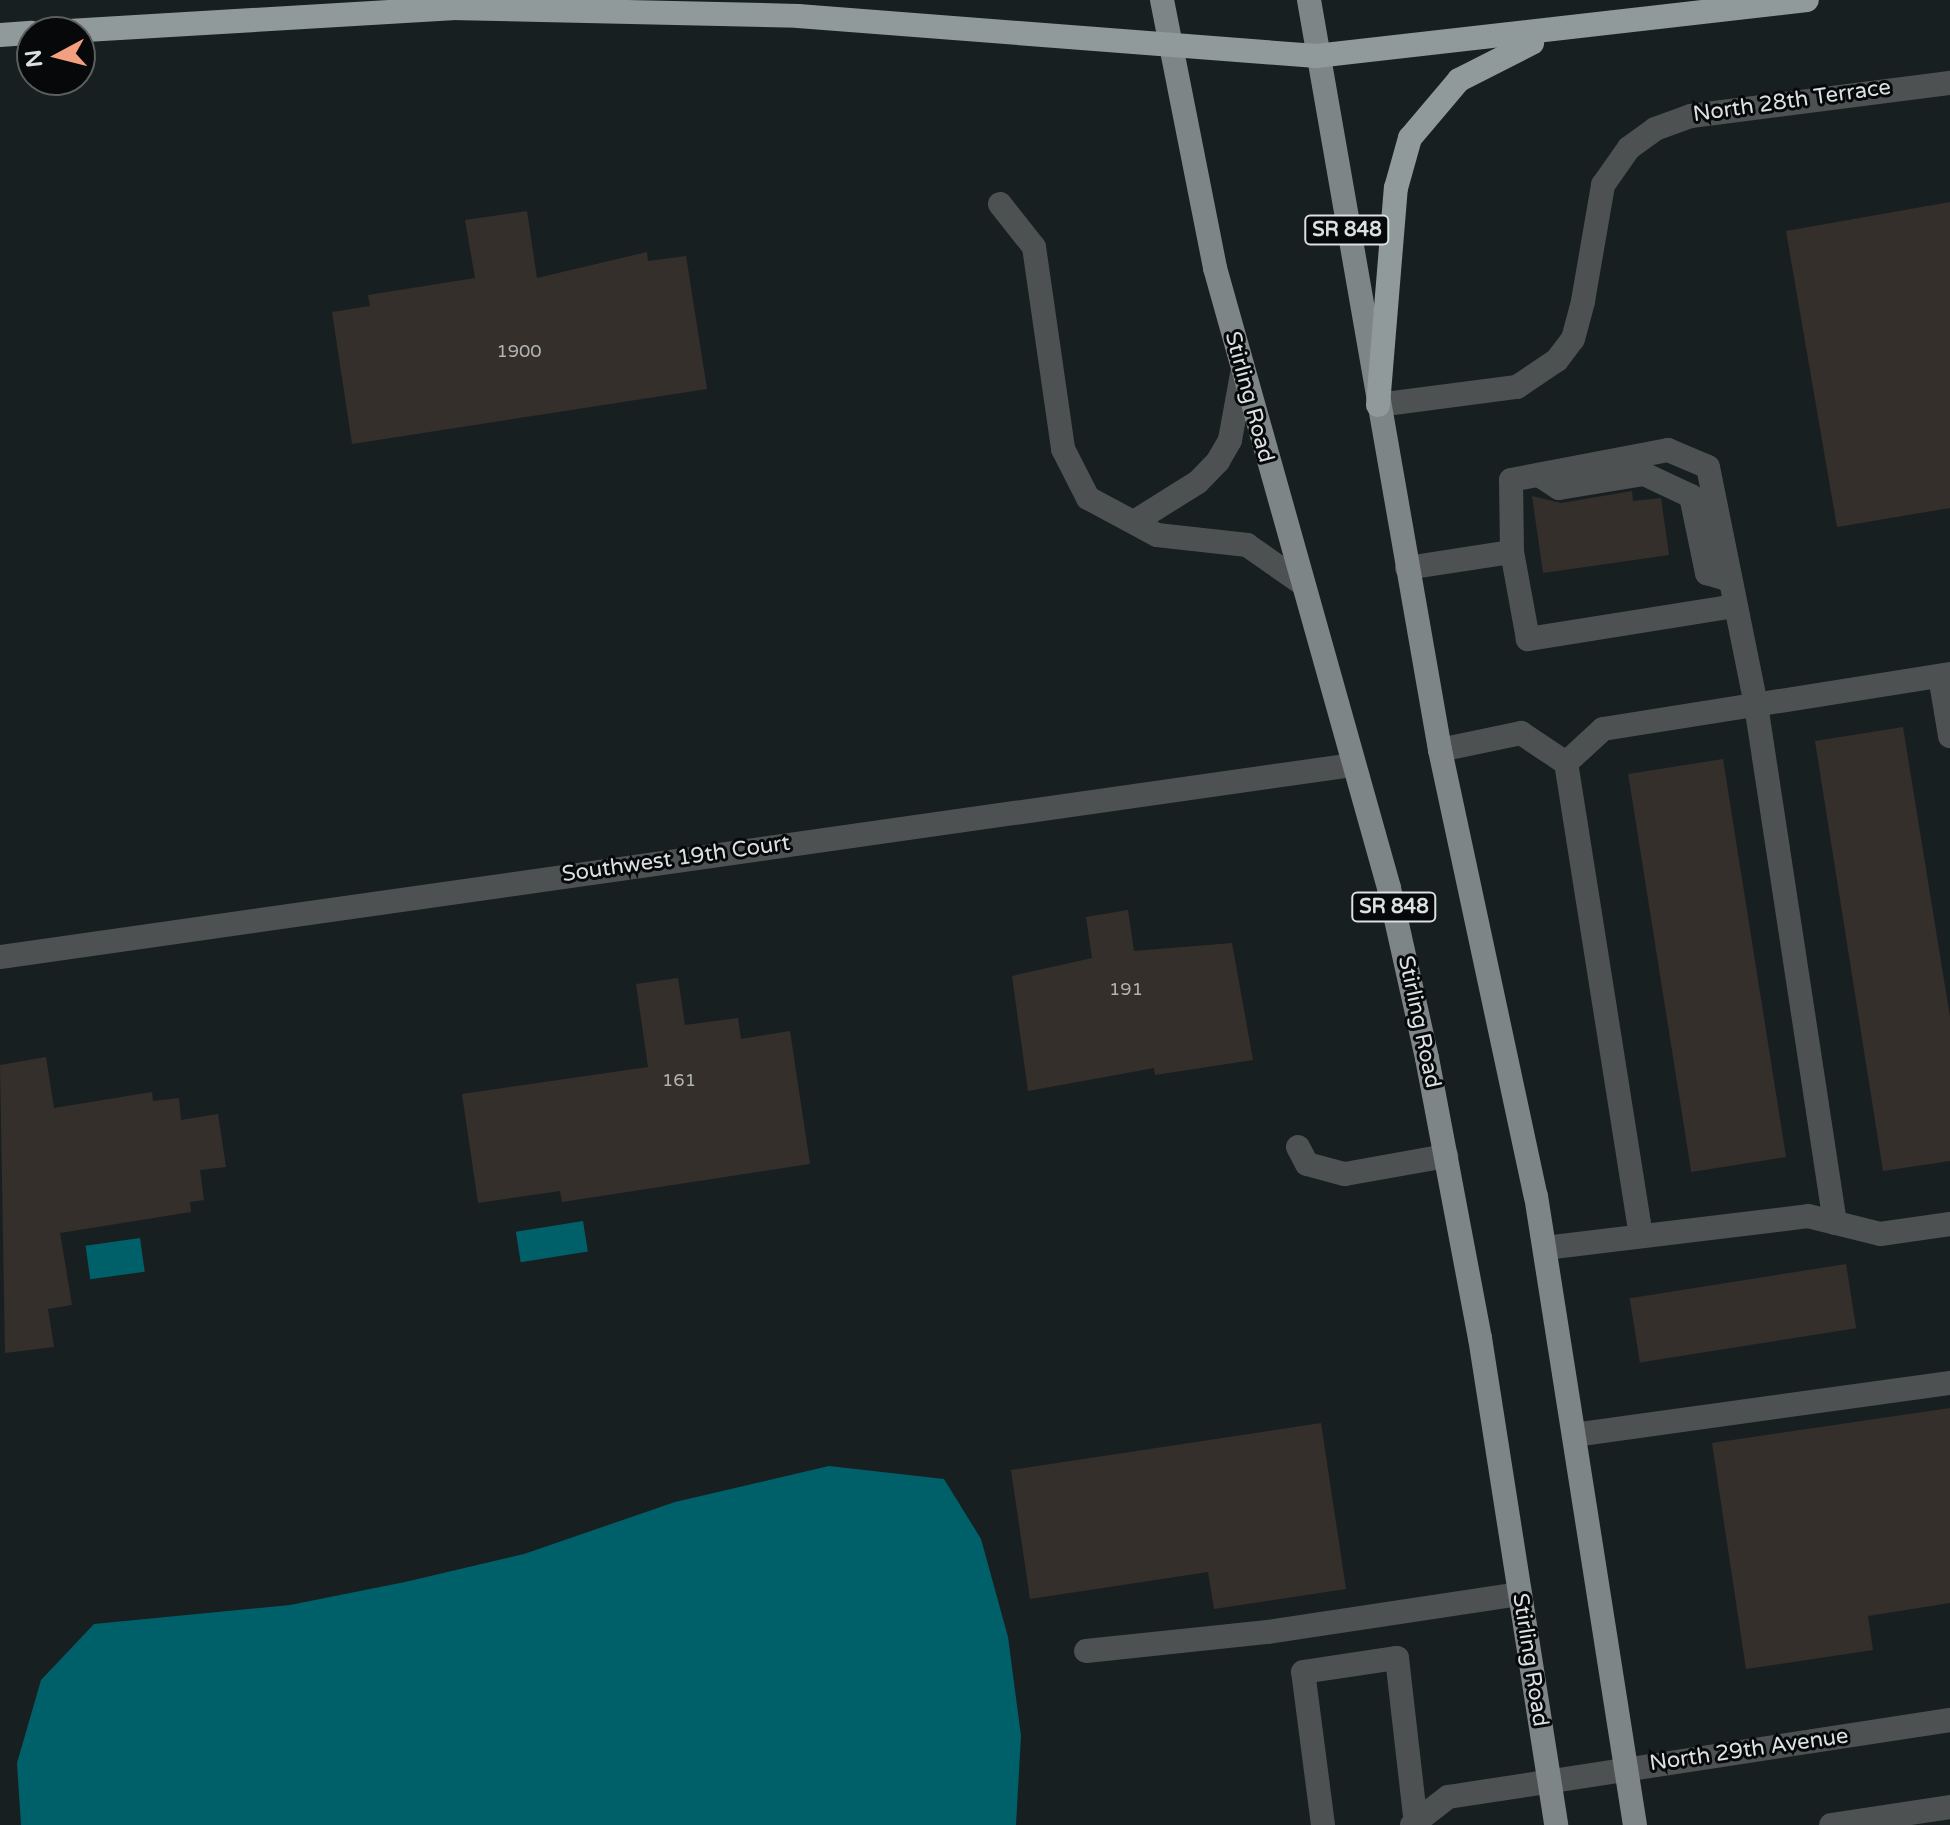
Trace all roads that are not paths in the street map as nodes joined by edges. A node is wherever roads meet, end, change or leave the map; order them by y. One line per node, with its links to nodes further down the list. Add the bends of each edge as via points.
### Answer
1 (1162, 0): 6 (main road, Stirling Road / SR 848)
2 (1309, 0): 7 (main road, SR 848)
3 (1807, 0): 4 (highway)
4 (1583, 26): 7 (highway); 11 (highway, via 1505,52 1459,80 1410,138 1396,188)
5 (96, 29): 6 (highway, via 451,8 798,16)
6 (1169, 48): 7 (highway); 10 (main road, Stirling Road / SR 848)
7 (1316, 56): 11 (main road, SR 848)
8 (1950, 83): 11 (street, North 28th Terrace, via 1691,116 1655,129 1629,148 1603,185 1580,313 1573,339 1557,360 1517,387)
9 (1000, 204): 13 (street, via 1023,227 1043,276 1063,449 1073,477 1088,498)
10 (1242, 374): 13 (street, via 1230,440 1218,461 1198,482); 17 (main road, Stirling Road / SR 848)
11 (1378, 405): 15 (main road, SR 848)
12 (1539, 475): 14 (street, via 1511,480); 16 (street, via 1559,488 1644,474 1691,496 1707,573); 16 (street, via 1668,450 1708,467)
13 (1134, 522): 17 (street, via 1157,535 1247,545)
14 (1512, 552): 15 (street); 18 (street, via 1528,639)
15 (1407, 568): 22 (main road, SR 848)
16 (1730, 580): 18 (street)
17 (1300, 582): 24 (main road, Stirling Road / SR 848)
18 (1735, 606): 20 (street)
19 (1945, 675): 20 (street); 21 (street)
20 (1756, 705): 23 (street, via 1603,729); 28 (street)
21 (1950, 736)
22 (1440, 750): 23 (street, via 1521,733); 31 (main road, SR 848)
23 (1566, 763): 30 (street)
24 (1353, 765): 25 (street, Southwest 19th Court); 27 (main road, Stirling Road / SR 848, via 1389,888)
25 (0, 957)
26 (1298, 1147): 27 (street, via 1307,1164 1335,1173)
27 (1446, 1156): 34 (main road, Stirling Road / SR 848)
28 (1835, 1223): 29 (street, via 1880,1234); 30 (street, via 1808,1216)
29 (1950, 1224)
30 (1641, 1236): 31 (street)
31 (1545, 1248): 33 (main road, SR 848)
32 (1950, 1383): 33 (street)
33 (1574, 1435): 37 (main road, SR 848)
34 (1520, 1594): 35 (street, via 1268,1632); 38 (main road, Stirling Road / SR 848)
35 (1086, 1651)
36 (1950, 1720): 37 (street, North 29th Avenue)
37 (1626, 1768): 38 (street, North 29th Avenue); 43 (main road, SR 848)
38 (1549, 1782): 40 (street, North 29th Avenue, via 1448,1797); 42 (main road, Stirling Road / SR 848)
39 (1950, 1807): 44 (street)
40 (1413, 1821): 41 (street, via 1397,1658 1303,1672)
41 (1323, 1825)
42 (1556, 1825)
43 (1635, 1825)
44 (1831, 1825)

